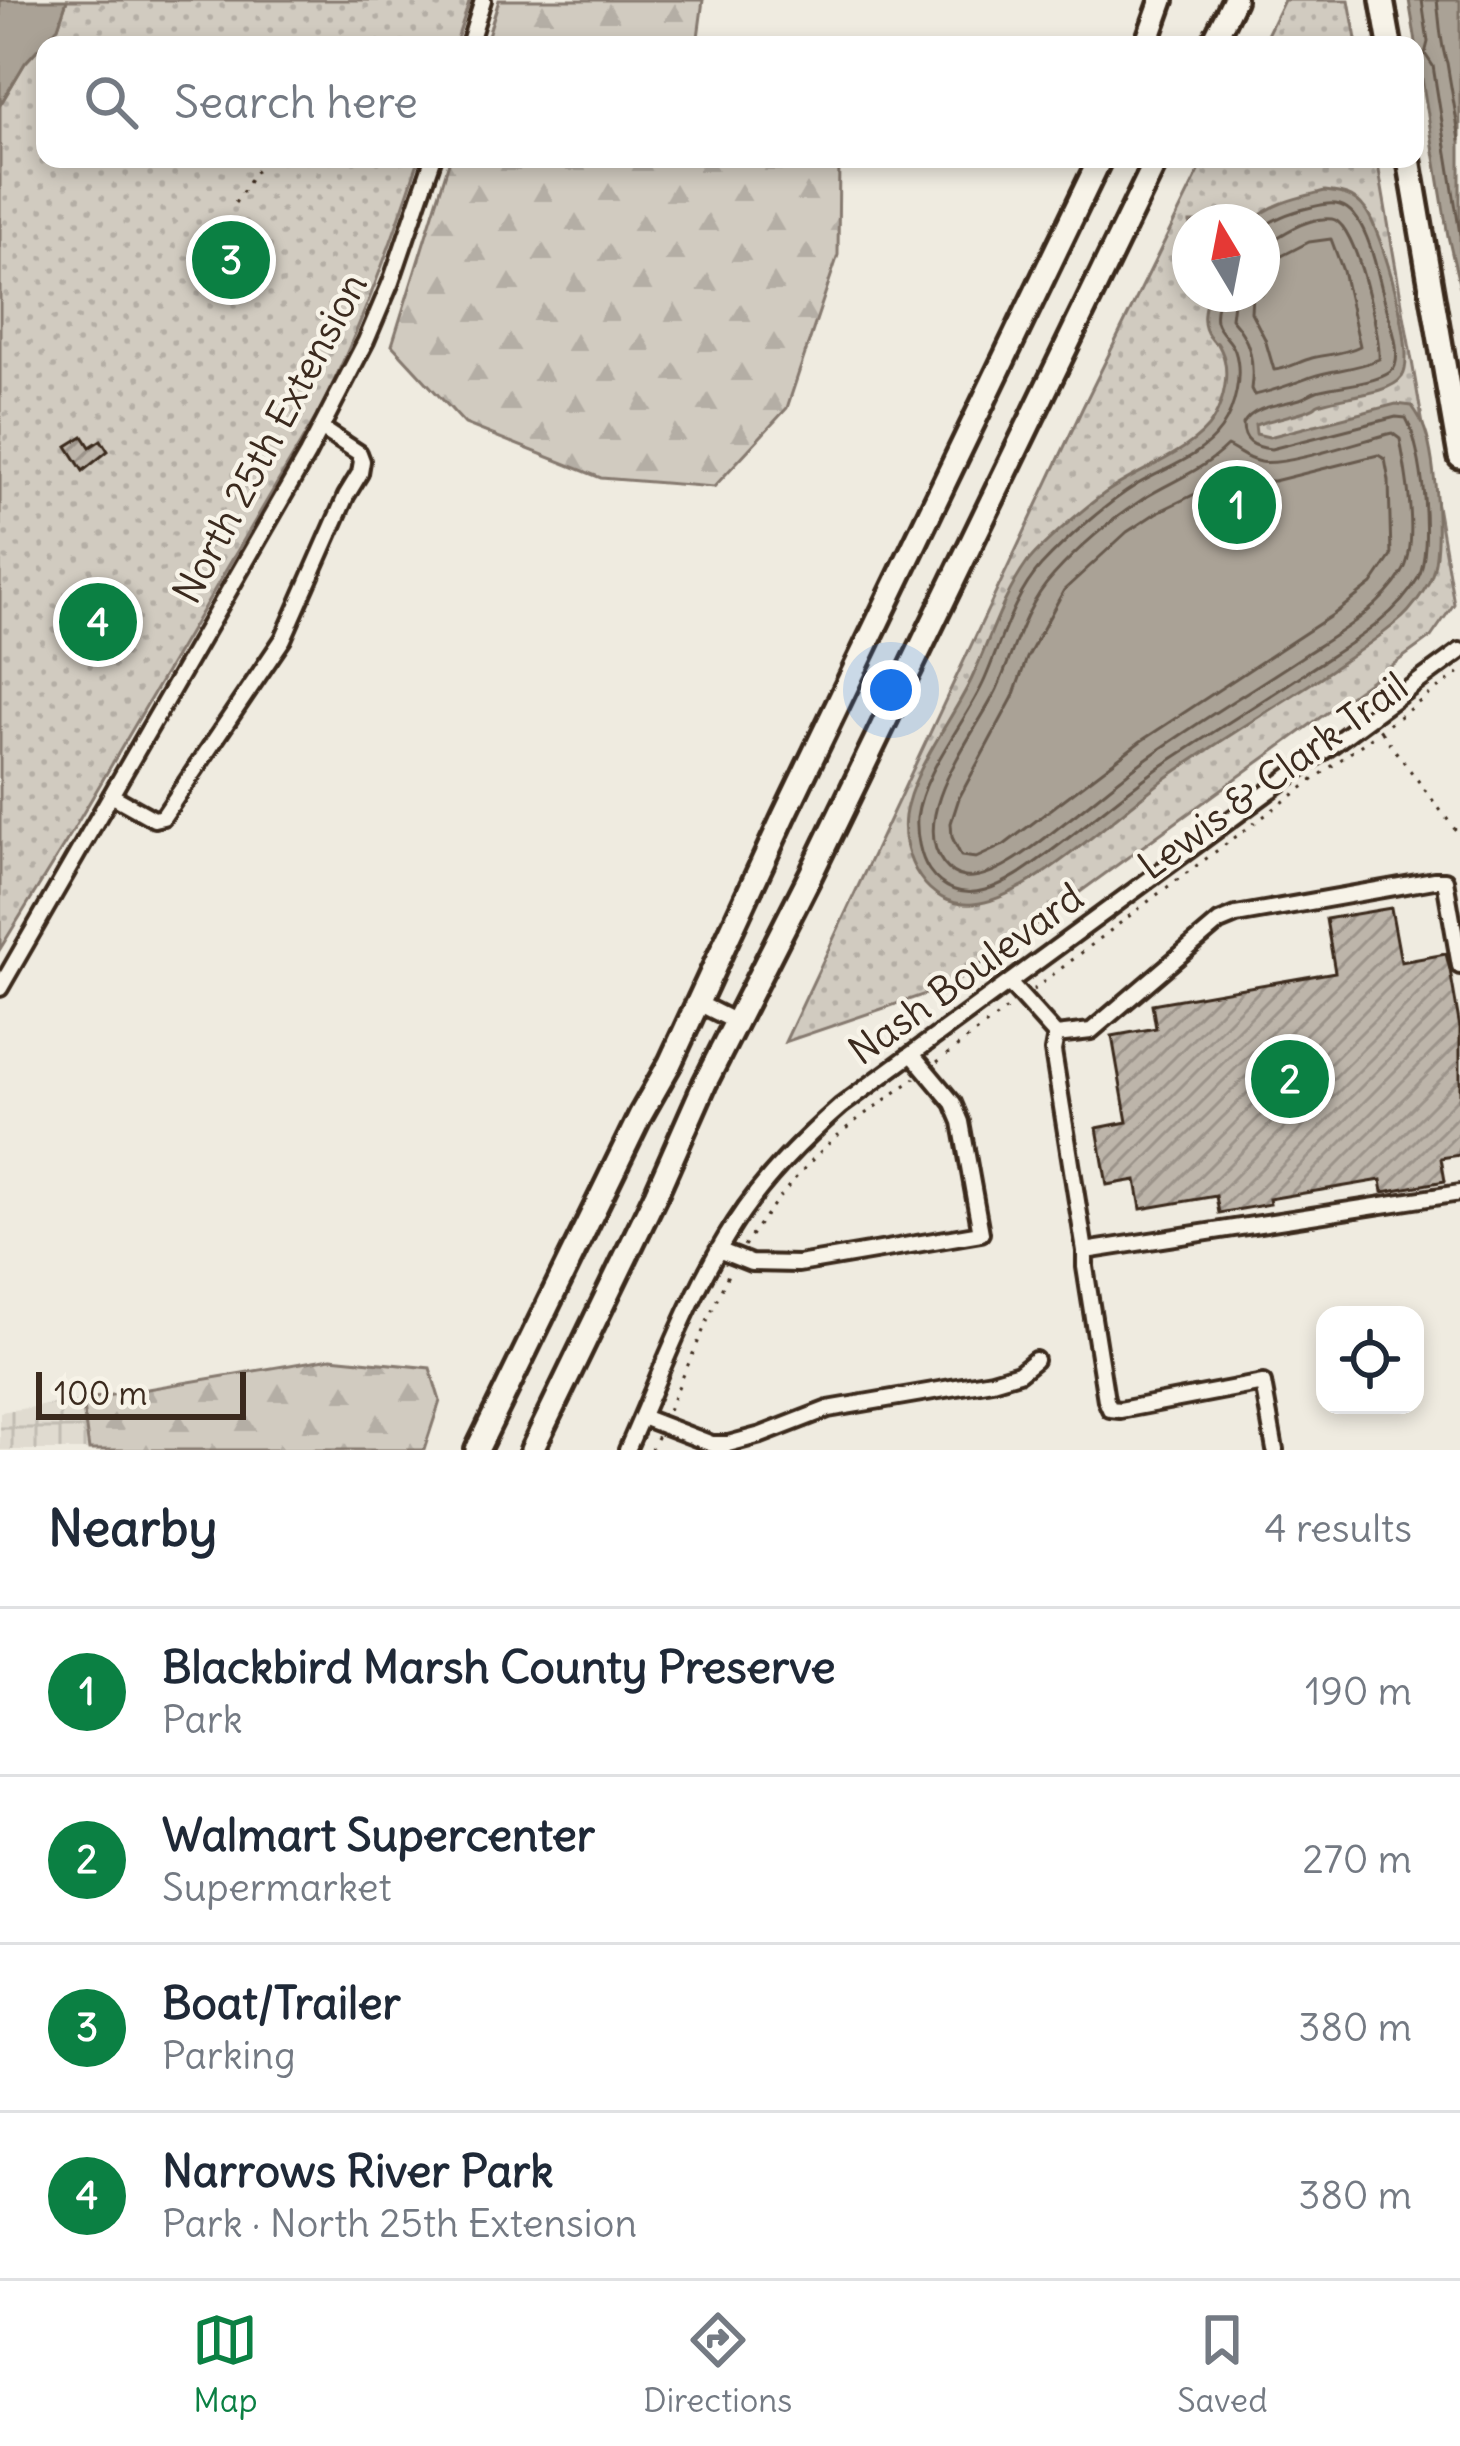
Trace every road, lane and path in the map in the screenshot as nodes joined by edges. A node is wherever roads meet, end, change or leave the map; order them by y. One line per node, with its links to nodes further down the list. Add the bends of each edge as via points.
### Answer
1 (483, 0): 5 (street)
2 (1162, 0): 6 (highway)
3 (1234, 0): 7 (highway)
4 (1382, 0): 8 (highway)
5 (472, 36)
6 (1149, 36)
7 (1216, 36)
8 (1388, 36)
9 (257, 168): 14 (path)
10 (430, 168): 15 (street, North 25th Extension, via 383,302)
11 (1096, 168): 26 (highway)
12 (1153, 168): 27 (highway)
13 (1411, 168): 16 (highway)
14 (235, 203)
15 (321, 428): 20 (street, North 25th Extension); 20 (street, via 358,453 360,473 283,639 163,817)
16 (1460, 457)
17 (1460, 651): 23 (street, Nash Boulevard)
18 (1460, 672): 19 (path, Lewis & Clark Trail)
19 (1380, 731): 21 (path); 25 (path, Lewis & Clark Trail)
20 (111, 795): 24 (street, North 25th Extension)
21 (1460, 836)
22 (1460, 966): 28 (street, via 1445,880 1434,880 1235,915 1091,1031)
23 (1009, 983): 25 (street); 29 (street, Nash Boulevard)
24 (0, 988)
25 (1022, 998): 28 (street); 30 (path, Lewis & Clark Trail)
26 (698, 1004): 27 (street); 38 (highway)
27 (736, 1022): 39 (highway)
28 (1056, 1035): 33 (street)
29 (912, 1054): 30 (street); 32 (street, Nash Boulevard, via 812,1132)
30 (926, 1070): 34 (path, Lewis & Clark Trail, via 809,1163); 34 (street, via 961,1122 981,1233 798,1264)
31 (1460, 1193): 33 (street)
32 (718, 1250): 34 (street); 36 (street, Nash Boulevard)
33 (1085, 1251): 42 (street, via 1110,1409 1262,1383)
34 (736, 1259): 37 (path, Lewis & Clark Trail)
35 (1035, 1360): 37 (street, via 992,1381 828,1409 728,1444)
36 (642, 1417): 37 (street); 40 (street, Nash Boulevard)
37 (662, 1425): 41 (path, Lewis & Clark Trail)
38 (477, 1450)
39 (532, 1450)
40 (627, 1450)
41 (651, 1450)
42 (1275, 1450)

